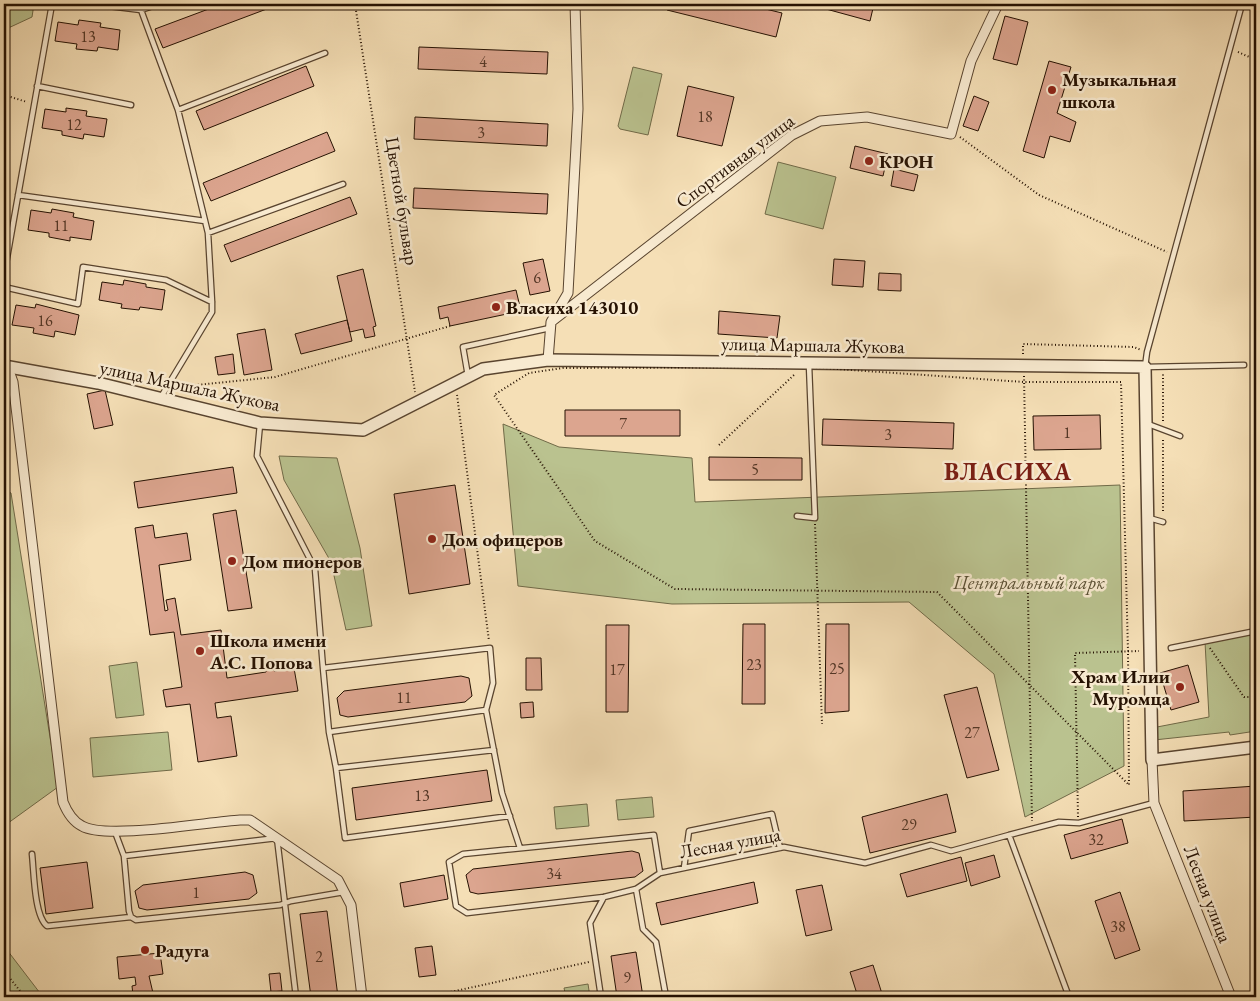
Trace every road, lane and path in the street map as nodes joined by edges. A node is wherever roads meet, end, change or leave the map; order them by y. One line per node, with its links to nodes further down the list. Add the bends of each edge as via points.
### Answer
1 (52, 4): 12 (lane)
2 (92, 4): 8 (lane)
3 (160, 4): 8 (lane)
4 (355, 4): 28 (path, Цветной бульвар)
5 (575, 4): 26 (street, via 578,108 568,293)
6 (998, 4): 17 (street, via 971,61)
7 (1242, 4): 9 (lane)
8 (141, 10): 16 (lane)
9 (1230, 49): 11 (path); 22 (lane)
10 (325, 53): 16 (lane)
11 (1256, 60)
12 (37, 86): 14 (lane); 15 (lane)
13 (4, 95): 14 (path)
14 (34, 104): 19 (lane)
15 (131, 105)
16 (178, 110): 20 (lane)
17 (952, 131): 22 (path, via 1039,195); 26 (street, Спортивная улица, via 951,134 866,117 820,121 792,135)
18 (343, 184): 21 (lane)
19 (18, 195): 20 (lane); 23 (lane)
20 (205, 221): 21 (lane)
21 (208, 234): 25 (lane)
22 (1174, 255): 29 (lane)
23 (4, 275)
24 (4, 287): 25 (lane, via 78,304 83,268 166,280)
25 (212, 302): 40 (lane, via 212,312)
26 (551, 325): 30 (street); 37 (lane, via 463,346)
27 (450, 326): 28 (path)
28 (406, 338): 40 (path, via 275,377); 42 (path, Цветной бульвар)
29 (1147, 352): 31 (path, via 1134,347 1023,344); 36 (lane)
30 (548, 360): 33 (street, улица Маршала Жукова); 37 (street, улица Маршала Жукова, via 483,369)
31 (1023, 365): 33 (street, улица Маршала Жукова); 36 (street, улица Маршала Жукова); 38 (path)
32 (1244, 365): 34 (lane)
33 (806, 366): 38 (path); 47 (path); 50 (lane); 53 (path, via 563,368 529,373 494,395 594,541 675,589)
34 (1163, 366): 36 (lane); 45 (path)
35 (6, 367): 41 (street, улица Маршала Жукова, via 98,383); 75 (street, via 13,382 63,802 68,814 83,827)
36 (1145, 367): 44 (street)
37 (468, 377): 39 (street, улица Маршала Жукова)
38 (1024, 382): 58 (path, via 1121,382); 61 (path)
39 (456, 383): 42 (street, улица Маршала Жукова); 56 (path)
40 (167, 388): 41 (lane)
41 (161, 399): 43 (street, улица Маршала Жукова)
42 (417, 403): 43 (street, улица Маршала Жукова, via 363,430)
43 (260, 423): 60 (lane, via 257,456 315,569)
44 (1146, 424): 45 (lane); 51 (street)
45 (1163, 430): 46 (lane); 48 (path)
46 (1180, 436)
47 (719, 444)
48 (1163, 511)
49 (797, 516): 50 (lane)
50 (814, 518): 53 (path)
51 (1148, 518): 52 (lane); 59 (street)
52 (1163, 522)
53 (817, 591): 61 (path, via 937,592); 64 (path)
54 (1256, 631): 55 (lane)
55 (1205, 642): 57 (lane); 62 (path, via 1244,697)
56 (490, 648): 60 (lane); 63 (lane, via 493,684)
57 (1171, 648)
58 (1128, 651): 59 (path); 66 (path, via 1075,653); 66 (path, via 1129,785)
59 (1149, 651): 69 (street)
60 (323, 668): 65 (lane)
61 (1029, 685): 66 (path); 74 (path)
62 (1256, 697)
63 (486, 710): 65 (lane); 68 (lane)
64 (822, 724)
65 (329, 732): 70 (lane)
66 (1077, 732): 73 (path)
67 (1256, 747): 69 (street)
68 (494, 750): 70 (lane); 72 (lane)
69 (1152, 760): 71 (street, Лесная улица)
70 (336, 768): 72 (lane, via 345,838)
71 (1154, 803): 73 (lane, Лесная улица); 98 (street, Лесная улица)
72 (510, 816): 78 (lane)
73 (1078, 823): 74 (lane, Лесная улица, via 1059,822)
74 (1032, 829): 76 (lane, Лесная улица)
75 (115, 832): 77 (street, via 250,820); 81 (lane)
76 (1009, 835): 79 (lane, Лесная улица, via 951,851 931,845 865,863); 97 (lane)
77 (277, 838): 81 (lane); 85 (street, via 338,880); 87 (lane)
78 (520, 848): 83 (lane, via 654,835); 86 (lane, via 463,854 449,862 456,906 467,913)
79 (780, 848): 82 (lane, Лесная улица); 82 (lane, via 772,814 688,831)
80 (32, 854): 88 (lane, via 41,922 47,926)
81 (124, 856): 88 (lane)
82 (684, 868): 83 (lane, Лесная улица)
83 (660, 873): 84 (lane)
84 (636, 889): 86 (lane); 96 (lane, via 643,928 656,942)
85 (345, 892): 87 (lane); 93 (street, via 351,905)
86 (604, 897): 89 (lane, via 590,923)
87 (284, 904): 88 (lane, via 142,921); 92 (lane)
88 (131, 917)
89 (596, 960): 94 (path); 95 (lane)
90 (4, 971): 91 (path)
91 (25, 997)
92 (296, 997)
93 (362, 997)
94 (427, 997)
95 (602, 997)
96 (666, 997)
97 (1069, 997)
98 (1231, 997)

